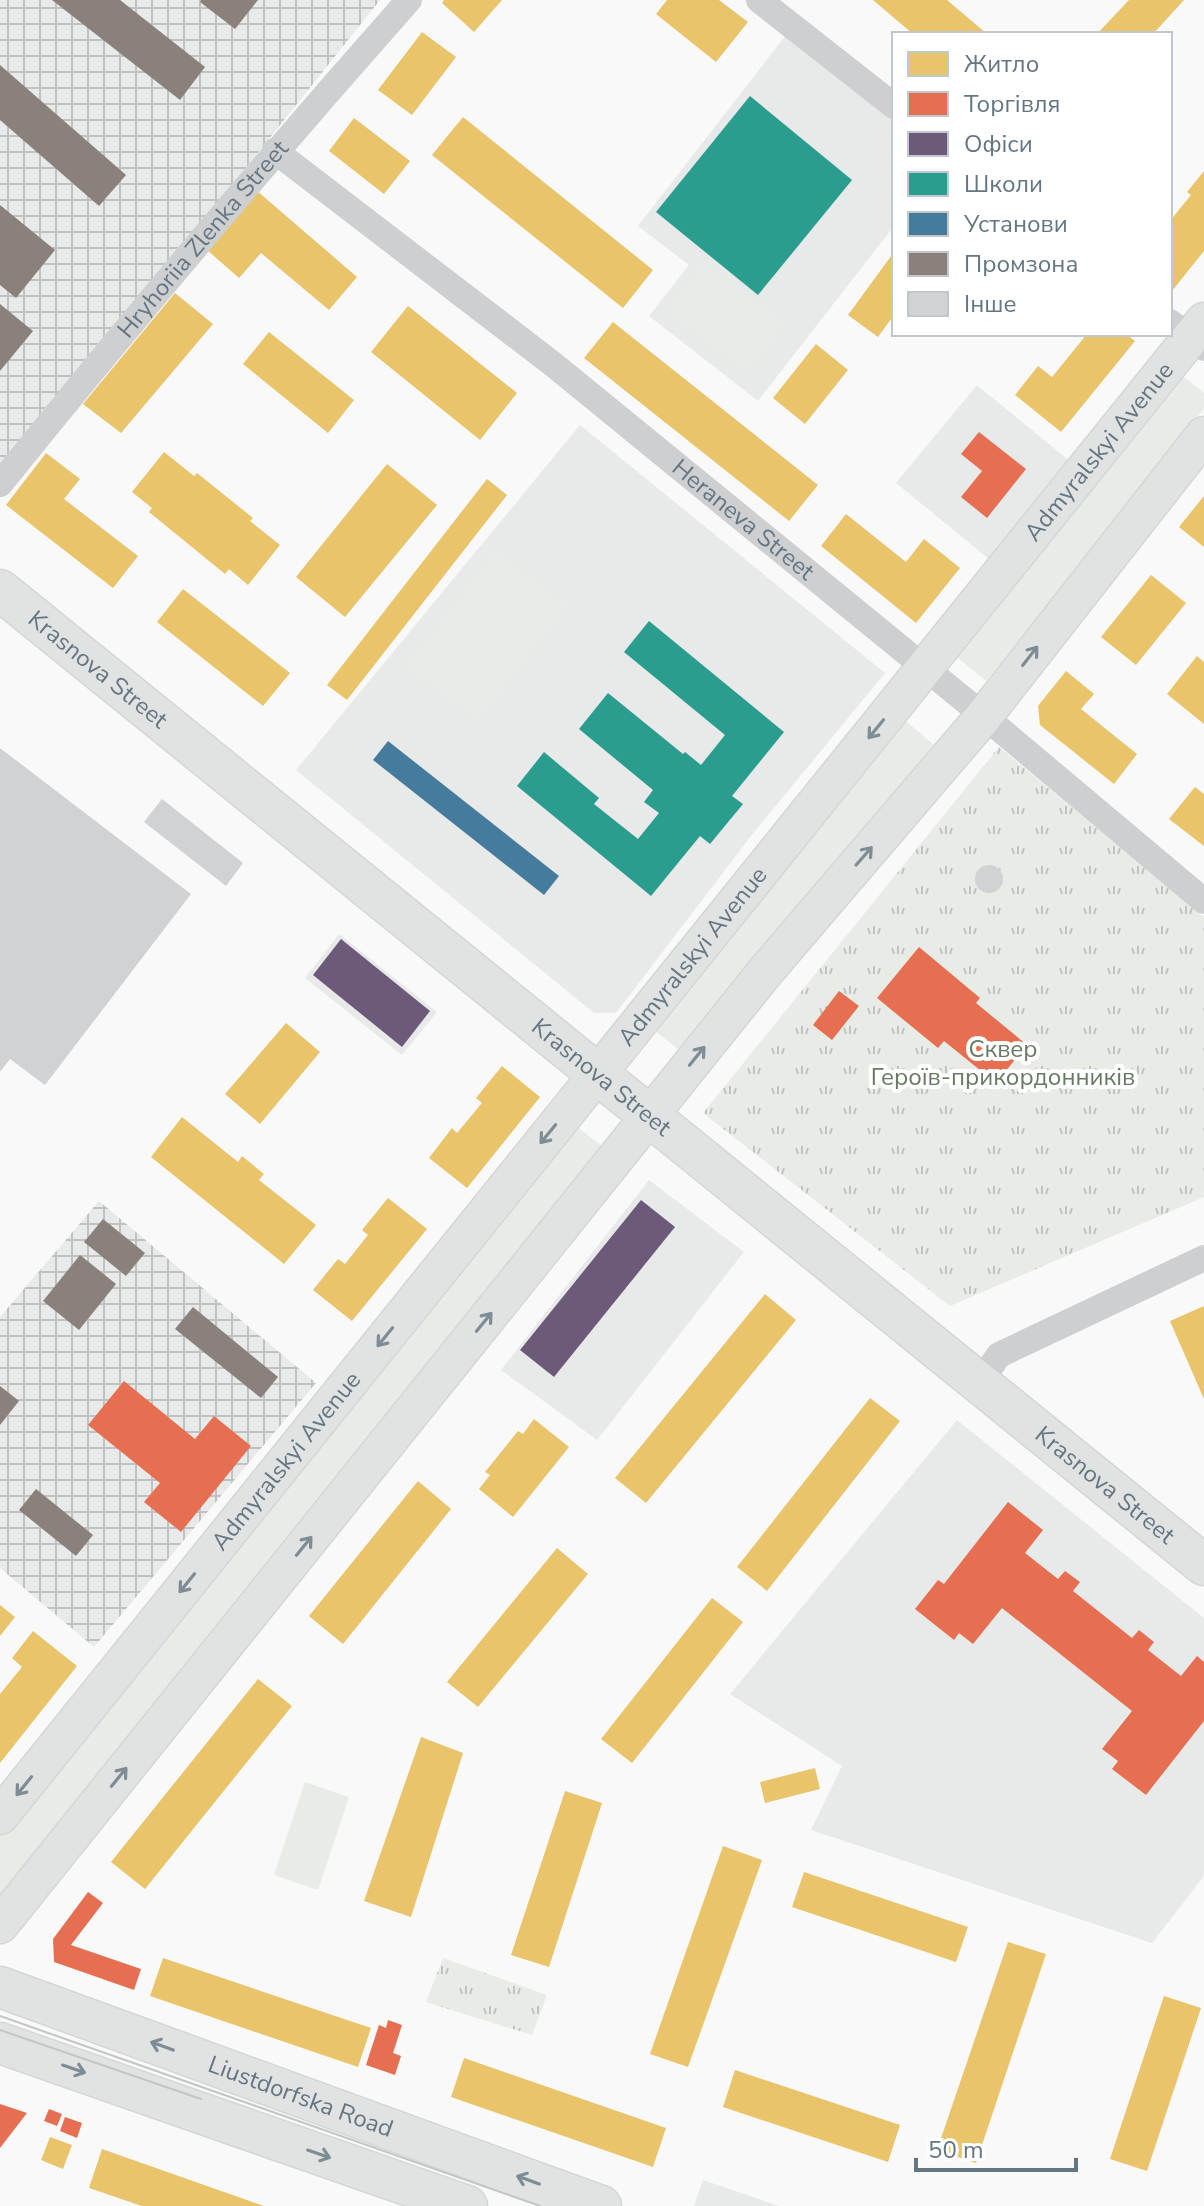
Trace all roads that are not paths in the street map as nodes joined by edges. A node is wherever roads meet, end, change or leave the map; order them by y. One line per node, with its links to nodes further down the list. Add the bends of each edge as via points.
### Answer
1 (409, 0): 4 (street, Hryhoriia Zlenka Street)
2 (759, 0): 3 (street)
3 (892, 104)
4 (275, 151): 7 (street, Hryhoriia Zlenka Street); 9 (street, Heraneva Street, via 554,365)
5 (1192, 332): 9 (main road, Admyralskyi Avenue)
6 (1204, 435): 10 (main road, one-way to 6)
7 (0, 484)
8 (0, 590): 12 (main road, Krasnova Street)
9 (925, 668): 10 (street, Heraneva Street); 12 (main road, Admyralskyi Avenue, one-way to 12)
10 (984, 716): 11 (street, Heraneva Street); 13 (main road, one-way to 10)
11 (1204, 901)
12 (597, 1073): 13 (main road, Krasnova Street); 17 (main road, Admyralskyi Avenue, one-way to 17)
13 (649, 1117): 15 (main road, Krasnova Street); 18 (main road, one-way to 13)
14 (1204, 1258): 15 (street, via 999,1355)
15 (979, 1383): 16 (main road, Krasnova Street)
16 (1204, 1565)
17 (0, 1816)
18 (0, 1925)
19 (0, 1987): 22 (main road, Liustdorfska Road, one-way to 19)
20 (0, 2043): 21 (main road, Liustdorfska Road, one-way to 21)
21 (467, 2206)
22 (601, 2206)

